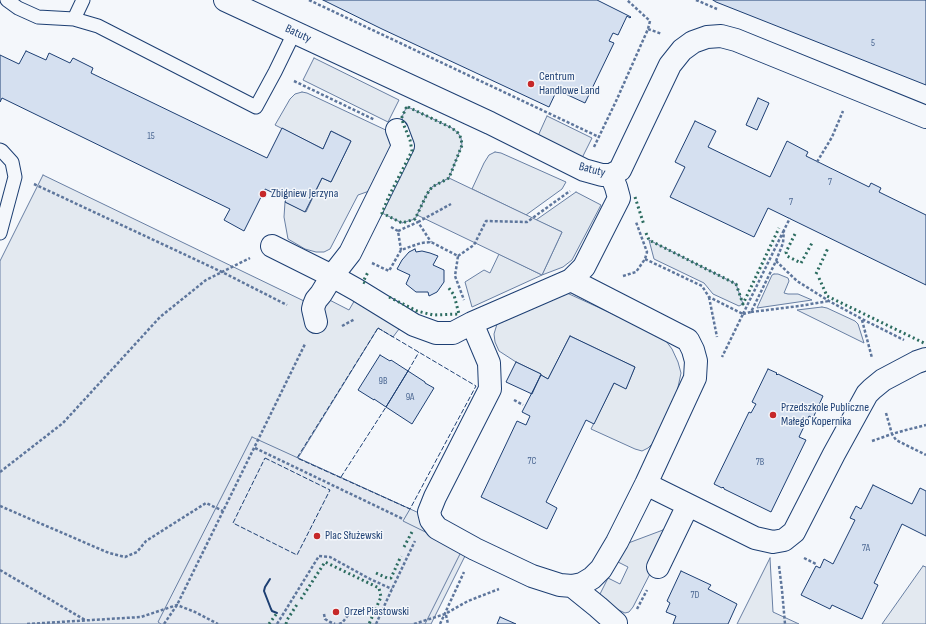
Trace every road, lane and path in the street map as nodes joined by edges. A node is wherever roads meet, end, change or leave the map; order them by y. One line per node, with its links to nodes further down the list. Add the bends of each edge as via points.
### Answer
1 (7, 0): 5 (lane, via 38,17)
2 (83, 0): 5 (lane)
3 (225, 0): 7 (street, Batuty)
4 (309, 0): 13 (path)
5 (74, 19): 9 (lane, via 98,26 256,107)
6 (648, 29): 8 (path)
7 (294, 33): 9 (lane); 16 (street, Batuty, via 490,123 584,170)
8 (666, 36)
9 (275, 72): 12 (path)
10 (845, 107): 15 (path, via 832,137)
11 (926, 117): 16 (street, Batuty, via 736,40 721,36 707,37 692,42 670,65 620,170)
12 (397, 130): 27 (street, via 404,146)
13 (598, 137)
14 (0, 150): 17 (lane, via 12,162)
15 (817, 162)
16 (611, 175): 18 (street)
17 (15, 177): 24 (lane); 30 (path)
18 (619, 198): 28 (path, via 633,213 647,252); 32 (street, via 584,267)
19 (451, 204): 21 (path)
20 (790, 218): 22 (path)
21 (418, 222): 23 (path); 25 (path)
22 (784, 230): 29 (path, via 783,243); 37 (path)
23 (398, 231)
24 (0, 233)
25 (431, 242): 27 (path, via 401,250 389,271); 39 (path, via 458,256 455,276)
26 (272, 246): 30 (path); 31 (street)
27 (350, 253): 31 (street)
28 (645, 259): 32 (path, via 636,272); 33 (path, via 702,286)
29 (776, 261): 34 (path, via 798,281); 36 (path)
30 (222, 272): 38 (path); 49 (path, via 206,280 160,317 63,423)
31 (332, 276): 35 (street); 38 (street, via 314,305)
32 (579, 284): 39 (street); 50 (street, via 688,340 693,350 696,361 695,378)
33 (709, 297): 37 (path); 41 (path)
34 (829, 301): 36 (path); 40 (path)
35 (382, 306): 38 (path, via 330,329); 39 (street, via 414,325 436,333 452,334)
36 (751, 312): 37 (path)
37 (743, 314): 42 (path, via 721,359)
38 (316, 322): 46 (path)
39 (472, 323): 54 (street, via 489,363 490,389 435,497)
40 (906, 341)
41 (718, 344)
42 (720, 351)
43 (926, 359): 47 (street, via 883,380 867,394)
44 (926, 425): 45 (path)
45 (892, 434): 47 (path); 48 (path, via 896,440)
46 (255, 448): 53 (path); 54 (path)
47 (834, 454): 55 (street, via 794,532 784,540)
48 (926, 455)
49 (0, 472)
50 (646, 484): 51 (street); 60 (street, via 601,569 582,584)
51 (688, 505): 55 (street, via 755,538); 57 (street)
52 (0, 506): 53 (path, via 108,553 125,557 137,552 146,541 206,503)
53 (223, 511): 62 (path)
54 (426, 524): 56 (street); 61 (path)
55 (773, 542): 78 (path, via 779,569)
56 (475, 548): 59 (street); 65 (path)
57 (658, 567): 67 (path, via 637,610 630,619)
58 (0, 570): 66 (path)
59 (532, 576): 60 (street); 65 (path, via 468,601)
60 (572, 586): 67 (street)
61 (392, 589): 71 (path, via 330,557 319,556); 74 (path)
62 (177, 606): 66 (path, via 141,617); 69 (path); 70 (path)
63 (324, 614): 72 (path, via 326,619)
64 (349, 614): 73 (path)
65 (446, 614): 75 (path); 76 (path); 77 (path)
66 (85, 620): 68 (path)
67 (616, 623)
68 (27, 624)
69 (164, 624)
70 (218, 624)
71 (277, 624)
72 (334, 624)
73 (339, 624)
74 (376, 624)
75 (414, 624)
76 (440, 624)
77 (448, 624)
78 (785, 624)

